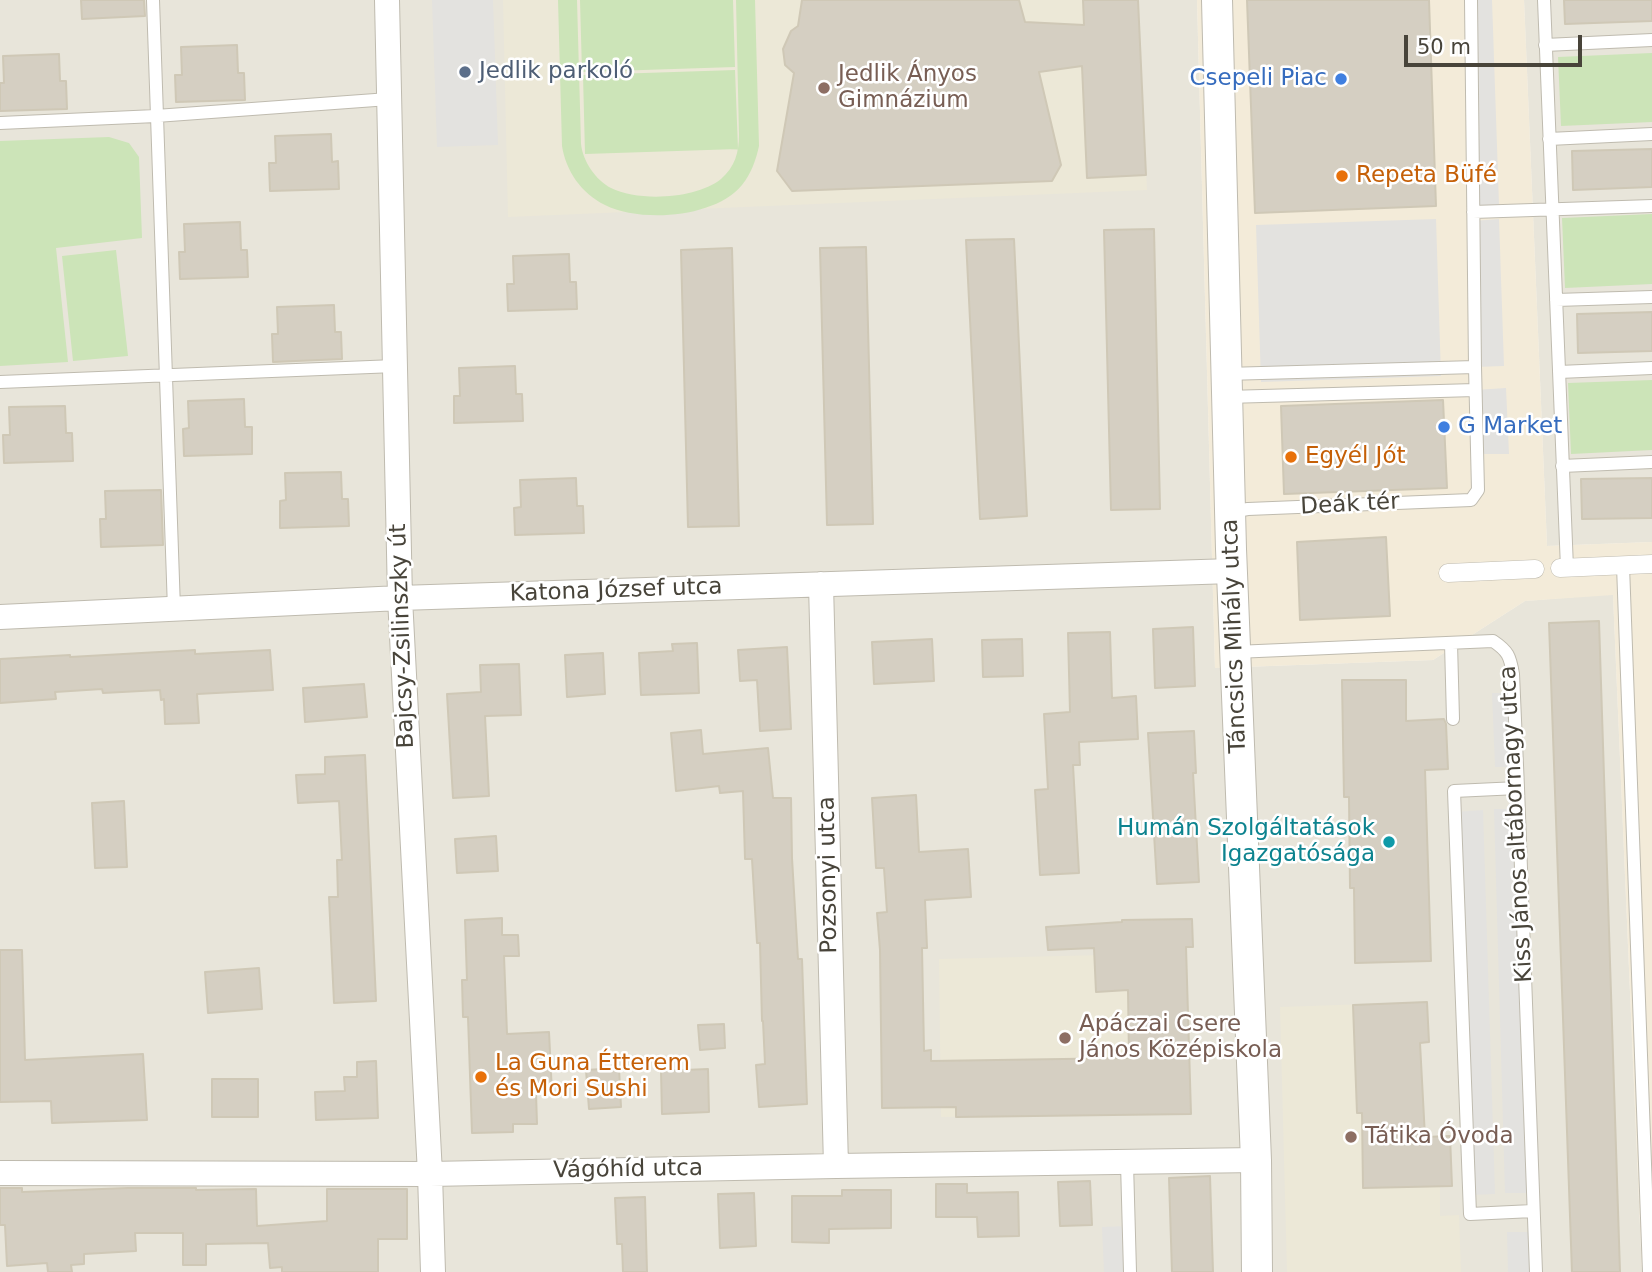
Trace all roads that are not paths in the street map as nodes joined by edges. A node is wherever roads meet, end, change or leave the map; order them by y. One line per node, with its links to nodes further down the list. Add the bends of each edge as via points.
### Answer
1 (153, 0): 9 (lane)
2 (387, 0): 8 (street, Bajcsy-Zsilinszky út)
3 (1217, 0): 24 (street, Táncsics Mihály utca)
4 (1471, 0): 15 (lane)
5 (1544, 0): 7 (lane)
6 (1652, 40): 7 (lane)
7 (1545, 45): 12 (lane)
8 (389, 99): 9 (lane); 18 (street, Bajcsy-Zsilinszky út)
9 (156, 117): 10 (lane); 22 (lane)
10 (0, 122)
11 (1652, 134): 12 (lane)
12 (1549, 139): 14 (lane)
13 (1652, 206): 14 (lane)
14 (1552, 209): 15 (lane); 17 (lane)
15 (1473, 212): 19 (lane)
16 (1652, 298): 17 (lane)
17 (1556, 300): 21 (lane)
18 (395, 366): 22 (lane); 36 (street, Bajcsy-Zsilinszky út)
19 (1475, 367): 24 (lane); 25 (lane)
20 (1652, 368): 21 (lane)
21 (1559, 372): 27 (lane)
22 (165, 375): 23 (lane); 37 (lane)
23 (0, 383)
24 (1226, 386): 25 (lane); 28 (street, Táncsics Mihály utca)
25 (1475, 390): 28 (lane, Deák tér, via 1478,490 1471,499)
26 (1652, 462): 27 (lane)
27 (1562, 466): 31 (lane)
28 (1230, 512): 33 (street, Táncsics Mihály utca)
29 (1652, 564): 30 (street)
30 (1623, 566): 31 (street); 49 (lane)
31 (1563, 568)
32 (1535, 569): 34 (street)
33 (1232, 571): 35 (street, Katona József utca); 40 (street, Táncsics Mihály utca)
34 (1448, 573)
35 (821, 584): 36 (street, Katona József utca); 45 (street, Pozsonyi utca)
36 (400, 598): 37 (street, Katona József utca); 47 (street, Bajcsy-Zsilinszky út)
37 (174, 609): 38 (street, Katona József utca)
38 (0, 617)
39 (1451, 643): 40 (lane, Kiss János altábornagy utca); 41 (lane); 42 (lane, Kiss János altábornagy utca, via 1493,641 1510,657)
40 (1235, 652): 43 (street, Táncsics Mihály utca)
41 (1453, 719)
42 (1518, 788): 48 (lane, Kiss János altábornagy utca); 48 (lane, via 1454,791 1470,1214)
43 (1256, 1160): 44 (street, Vágóhíd utca); 52 (street, Táncsics Mihály utca)
44 (1127, 1163): 45 (street, Vágóhíd utca); 51 (lane)
45 (836, 1166): 47 (street, Vágóhíd utca)
46 (0, 1173): 47 (street, Vágóhíd utca)
47 (430, 1174): 50 (street, Bajcsy-Zsilinszky út)
48 (1533, 1211): 53 (lane, Kiss János altábornagy utca)
49 (1650, 1220): 54 (lane)
50 (433, 1272)
51 (1130, 1272)
52 (1257, 1272)
53 (1536, 1272)
54 (1649, 1272)

